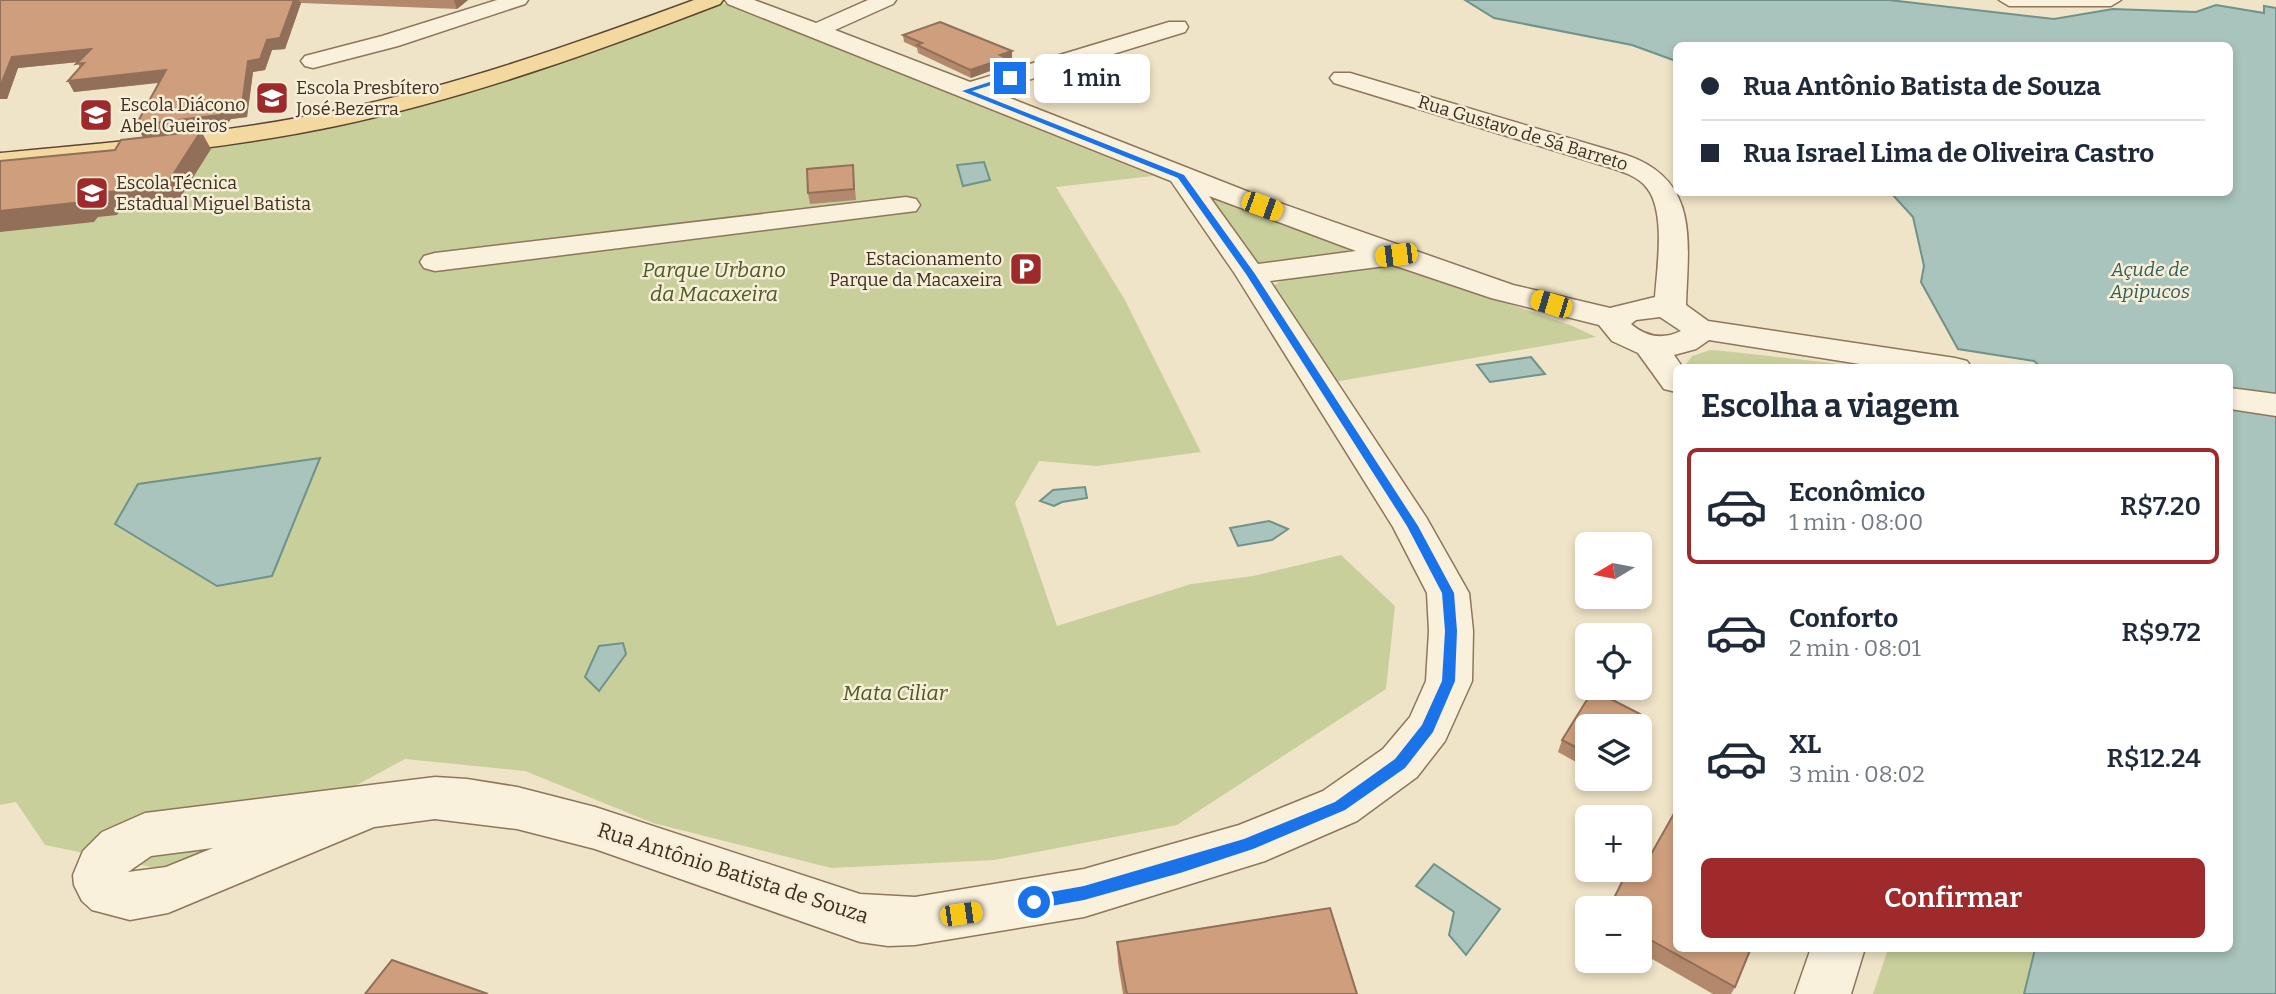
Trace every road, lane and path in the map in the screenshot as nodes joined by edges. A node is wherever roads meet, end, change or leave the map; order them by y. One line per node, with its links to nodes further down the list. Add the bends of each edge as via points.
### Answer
1 (518, 0): 10 (street)
2 (673, 0): 13 (main road, via 494,69 375,101 189,134)
3 (713, 0): 14 (main road, via 505,74 378,110 189,143)
4 (735, 0): 9 (street)
5 (886, 0): 9 (street)
6 (2009, 0): 7 (street)
7 (2111, 0)
8 (1177, 27): 12 (street)
9 (817, 30): 12 (street)
10 (313, 61)
11 (1342, 78): 20 (street, Rua Gustavo de Sá Barreto, via 1617,161 1652,178 1662,189 1671,219)
12 (965, 91): 15 (street)
13 (0, 151)
14 (0, 161)
15 (1181, 176): 17 (street); 19 (street, Rua Antônio Batista de Souza)
16 (906, 205): 18 (street)
17 (1396, 255): 19 (street); 21 (street, via 1573,311)
18 (435, 262)
19 (1250, 274): 28 (street, Rua Antônio Batista de Souza, via 1412,526 1448,593 1449,681 1428,728 1400,764 1340,806 1247,845 1084,893 888,922 860,918 595,828 517,808 435,798)
20 (1670, 309): 21 (street, via 1639,309); 22 (street)
21 (1615, 318): 23 (street, via 1615,326 1627,339)
22 (1698, 329): 23 (street, via 1686,342); 24 (street)
23 (1650, 347): 25 (street)
24 (1929, 364)
25 (1673, 378)
26 (2233, 399): 27 (street)
27 (2276, 405)
28 (368, 807)
29 (1837, 952): 30 (street)
30 (1823, 994)

